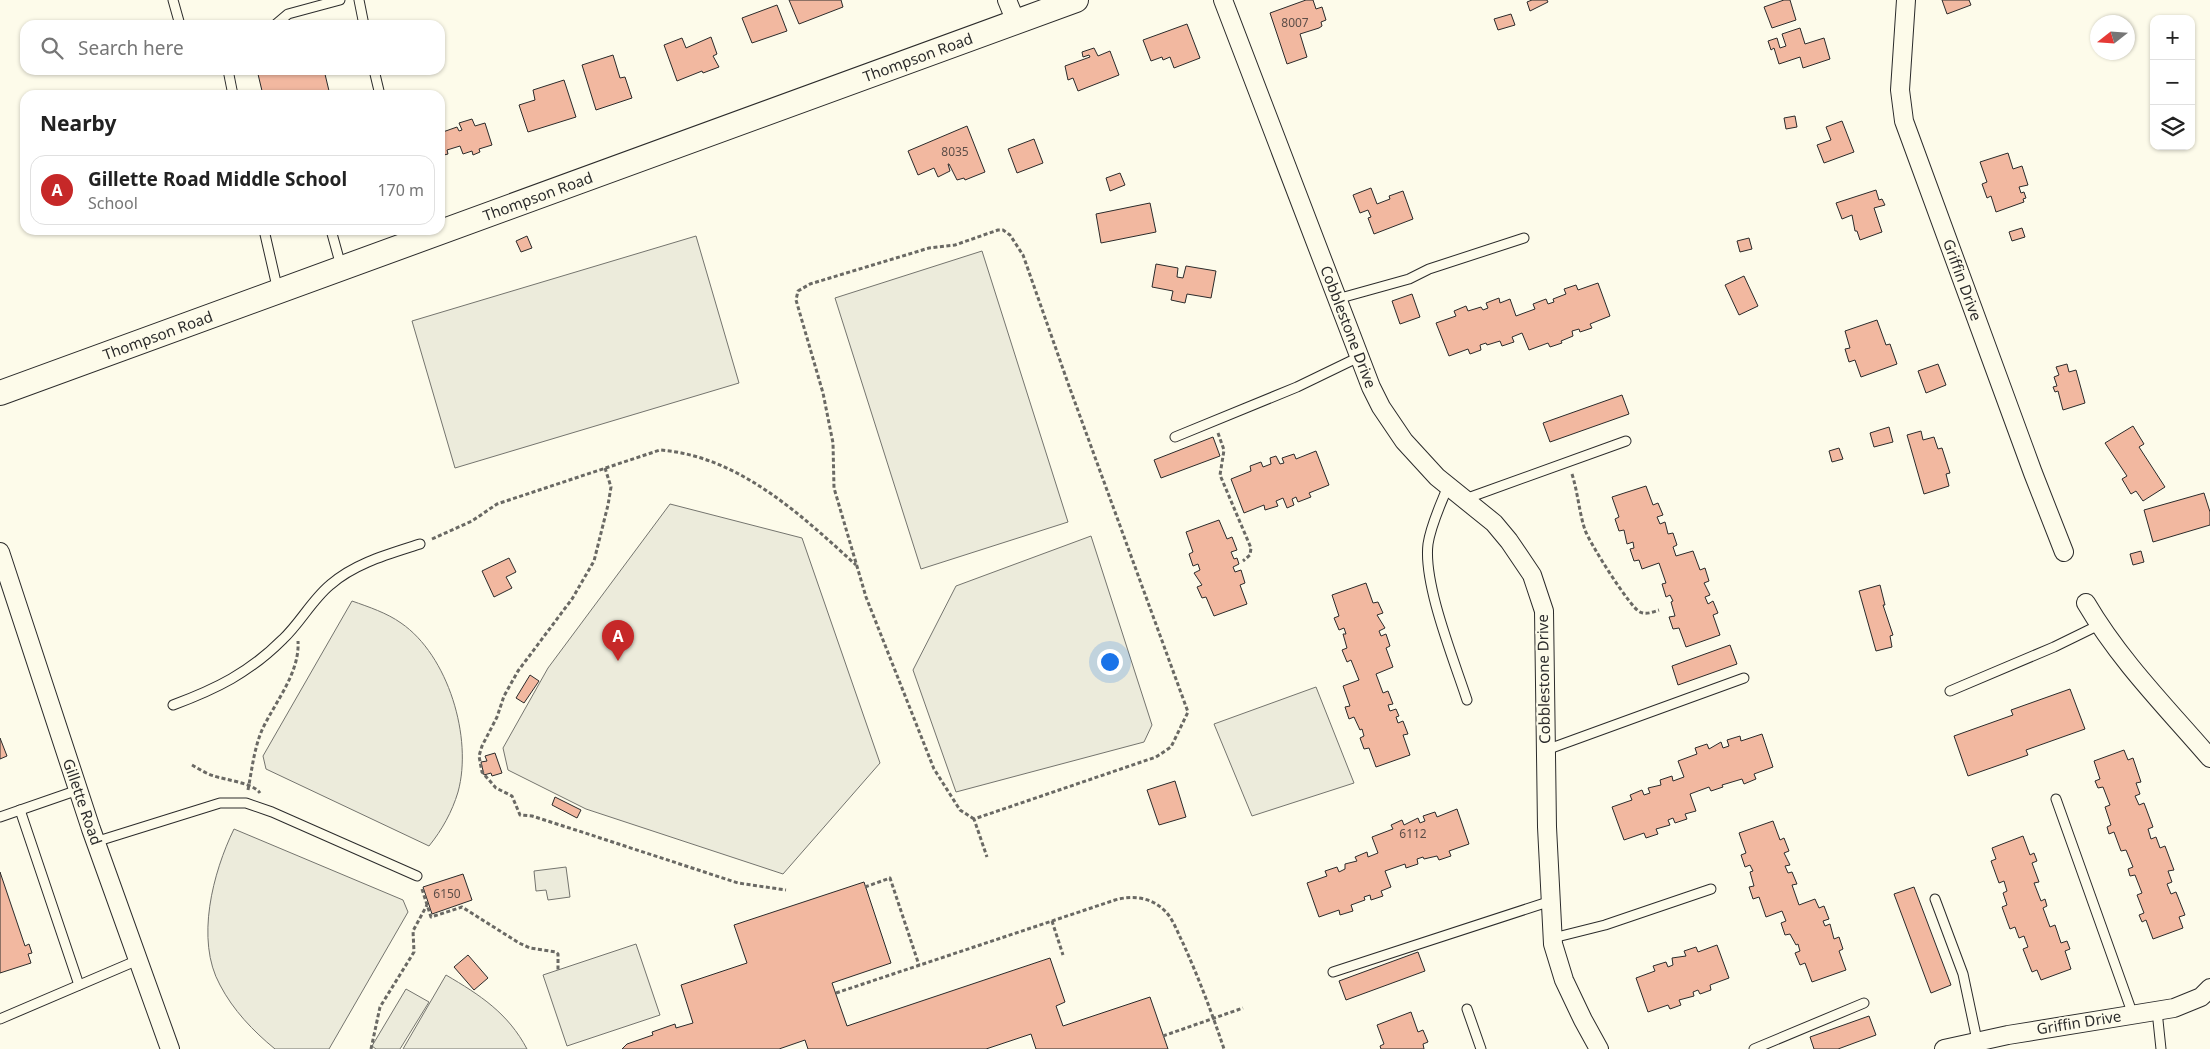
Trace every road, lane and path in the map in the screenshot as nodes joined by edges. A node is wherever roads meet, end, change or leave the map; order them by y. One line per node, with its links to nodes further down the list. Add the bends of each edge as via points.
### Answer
1 (174, 0): 8 (lane)
2 (340, 0): 9 (lane, via 288,14)
3 (358, 0): 10 (lane)
4 (1007, 0): 11 (street)
5 (1076, 0): 11 (street, Thompson Road)
6 (1222, 0): 23 (street, Cobblestone Drive)
7 (1906, 0): 35 (street, Griffin Drive, via 1900,90 1904,121 2032,473)
8 (179, 20)
9 (280, 20)
10 (363, 20)
11 (1016, 22): 16 (street, Thompson Road)
12 (229, 75): 14 (lane)
13 (375, 75): 15 (lane)
14 (233, 90)
15 (379, 90)
16 (445, 224)
17 (265, 235): 22 (lane)
18 (332, 235): 21 (lane)
19 (411, 236): 21 (street, Thompson Road)
20 (1524, 238): 23 (lane, via 1429,269 1409,279)
21 (341, 269): 22 (street, Thompson Road)
22 (278, 292): 25 (street, Thompson Road)
23 (1337, 299): 24 (street, Cobblestone Drive)
24 (1359, 357): 26 (lane, via 1297,387); 31 (street, Cobblestone Drive, via 1381,407 1404,441)
25 (0, 393)
26 (1213, 421): 27 (lane); 36 (path, via 1224,450 1220,475 1251,548 1250,555)
27 (1175, 437)
28 (1626, 441): 29 (lane)
29 (1568, 462): 32 (lane); 39 (path, via 1578,492 1585,532 1619,588 1632,608 1639,612 1647,614)
30 (605, 468): 33 (path, via 497,504 472,521); 37 (path, via 660,450 706,458 798,513); 62 (path, via 611,486 594,560 572,599 525,661 504,696 479,756 482,772 496,788 512,796 520,815 532,816 738,883)
31 (1448, 486): 32 (street, Cobblestone Drive); 44 (lane, via 1428,547 1432,588)
32 (1465, 499): 46 (street, Cobblestone Drive, via 1494,523 1509,541 1532,575 1544,611)
33 (420, 544): 41 (lane, via 373,560 342,576)
34 (0, 552): 50 (street, Gillette Road)
35 (2064, 552)
36 (1243, 561)
37 (857, 566): 56 (path, via 934,769 960,810); 56 (path, via 834,488 833,443 797,306 798,291 810,284 924,250 955,245 1003,230 1010,234 1024,255 1188,712 1171,747 1156,757)
38 (2086, 603): 40 (street)
39 (1659, 610)
40 (2099, 625): 43 (lane); 47 (street, via 2122,657)
41 (293, 627): 45 (lane, via 236,678); 49 (path, via 298,639 297,660 256,745)
42 (1744, 678): 46 (lane)
43 (1950, 691)
44 (1466, 700)
45 (173, 706)
46 (1546, 750): 64 (street, Cobblestone Drive)
47 (2210, 758)
48 (192, 765): 49 (path, via 212,776)
49 (249, 786): 52 (path); 53 (path, via 258,789 264,800)
50 (78, 790): 54 (lane); 57 (street, Gillette Road)
51 (2056, 799): 80 (lane)
52 (246, 803): 53 (lane); 57 (lane, via 220,804)
53 (262, 808): 59 (lane)
54 (20, 810): 55 (lane); 73 (lane)
55 (0, 817)
56 (974, 819): 58 (path)
57 (95, 842): 69 (street, Gillette Road)
58 (987, 857)
59 (417, 876): 65 (path)
60 (866, 887): 70 (path, via 890,878)
61 (1711, 889): 67 (lane, via 1605,925)
62 (786, 890)
63 (1935, 899): 84 (lane, via 1962,974)
64 (1551, 901): 67 (street, Cobblestone Drive); 72 (lane)
65 (427, 905): 71 (path, via 431,918 462,907 519,943 556,952); 86 (path, via 413,931 414,952 377,1015)
66 (1052, 921): 68 (path); 70 (path); 81 (path, via 1129,896 1153,903 1166,912 1175,926)
67 (1553, 938): 89 (street, Cobblestone Drive, via 1564,980)
68 (1063, 955)
69 (138, 960): 73 (lane); 85 (street, Gillette Road)
70 (919, 965): 75 (path)
71 (558, 970)
72 (1334, 972)
73 (79, 985): 82 (lane)
74 (2210, 988): 79 (street, Griffin Drive, via 2201,997)
75 (836, 993)
76 (1864, 1003): 90 (lane)
77 (1243, 1008): 81 (path)
78 (1467, 1009): 88 (lane)
79 (2157, 1011): 80 (street, Griffin Drive); 92 (lane)
80 (2133, 1015): 84 (street, Griffin Drive)
81 (1213, 1018): 83 (path); 87 (path)
82 (0, 1019)
83 (1163, 1036)
84 (1978, 1045): 91 (street, Griffin Drive)
85 (170, 1049)
86 (371, 1049)
87 (1224, 1049)
88 (1481, 1049)
89 (1599, 1049)
90 (1754, 1049)
91 (1944, 1049)
92 (2161, 1049)

